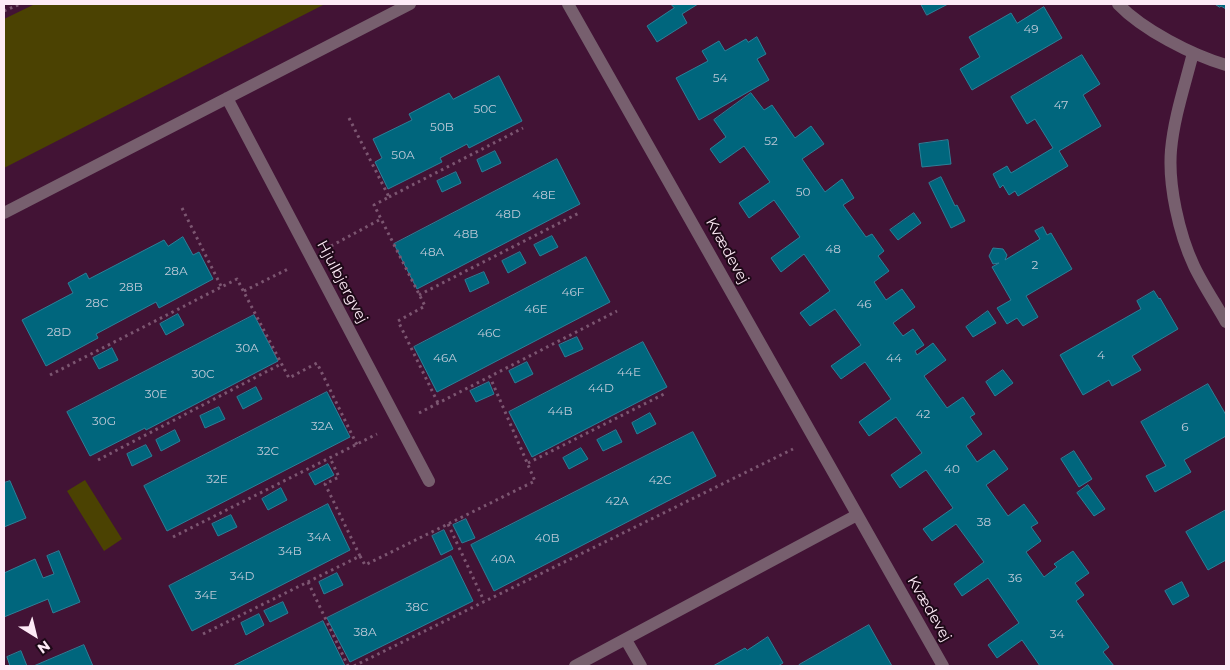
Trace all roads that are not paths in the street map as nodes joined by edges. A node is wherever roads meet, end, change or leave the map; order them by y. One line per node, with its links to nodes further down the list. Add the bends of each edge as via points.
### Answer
1 (410, 4): 6 (street)
2 (568, 4): 10 (street, Kvædevej)
3 (1118, 4): 4 (street, via 1153,30)
4 (1193, 53): 5 (street); 8 (street, via 1171,151 1173,186 1178,222 1194,266)
5 (1226, 65)
6 (227, 98): 7 (street); 9 (street, Hjulbjergvej)
7 (4, 213)
8 (1226, 322)
9 (429, 481)
10 (857, 515): 11 (street); 14 (street, Kvædevej)
11 (626, 640): 12 (street); 13 (street)
12 (575, 666)
13 (641, 666)
14 (943, 666)

